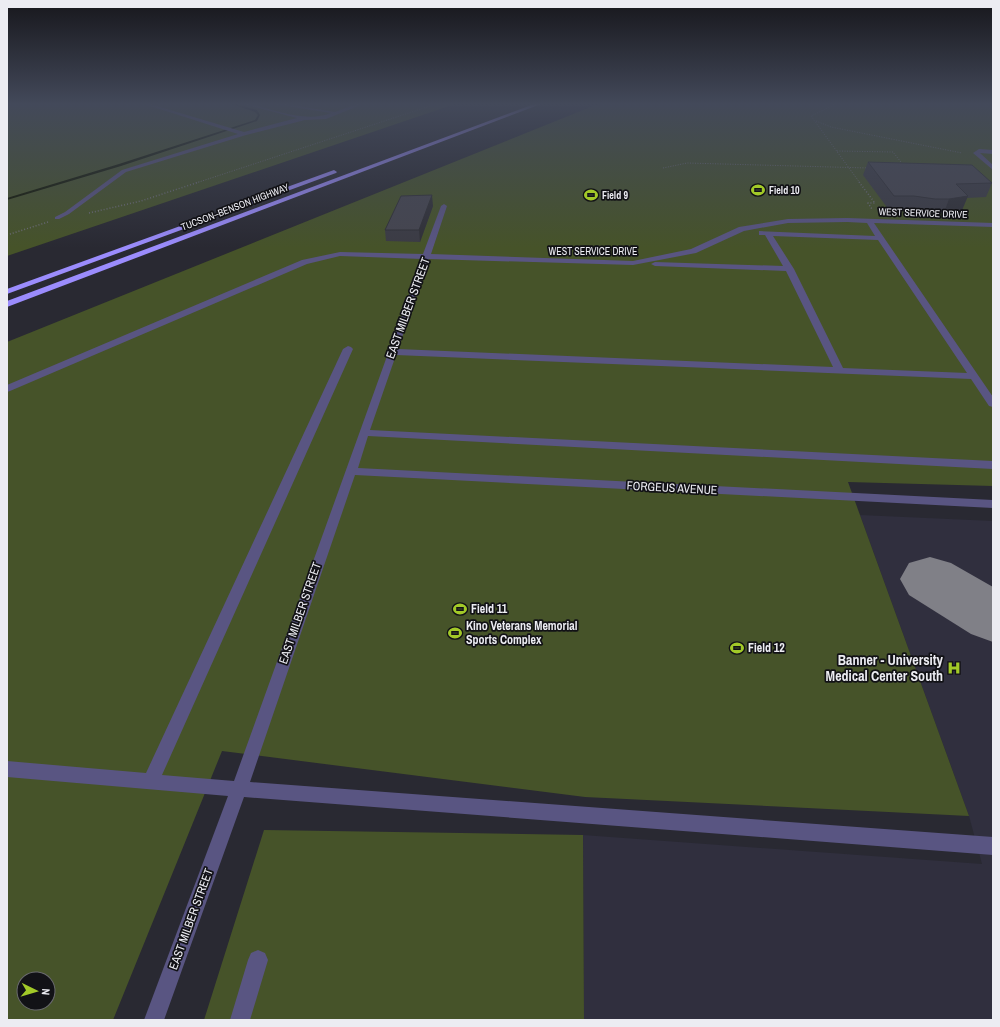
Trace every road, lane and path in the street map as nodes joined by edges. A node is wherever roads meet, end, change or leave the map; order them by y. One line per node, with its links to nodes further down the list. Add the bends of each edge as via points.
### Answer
1 (186, 152): 17 (street, via 124,171)
2 (290, 152): 17 (path, via 140,201 77,216)
3 (411, 152): 28 (highway, TUCSON–BENSON HIGHWAY)
4 (837, 152): 10 (path)
5 (888, 152): 14 (path, via 892,152)
6 (957, 152): 8 (path)
7 (978, 152): 12 (street)
8 (962, 153)
9 (663, 168): 10 (path, via 687,164)
10 (849, 168): 11 (path); 16 (path, via 875,203 868,203)
11 (871, 168)
12 (993, 168)
13 (341, 169): 27 (highway, TUCSON–BENSON HIGHWAY)
14 (907, 170)
15 (444, 206): 24 (street, EAST MILBER STREET)
16 (875, 213)
17 (57, 218): 22 (path)
18 (869, 221): 19 (street, WEST SERVICE DRIVE); 20 (street, WEST SERVICE DRIVE, via 788,221); 23 (street)
19 (993, 225)
20 (734, 232): 21 (street); 25 (street, WEST SERVICE DRIVE, via 693,251)
21 (768, 234): 23 (street); 26 (street)
22 (7, 235)
23 (881, 238): 32 (street)
24 (427, 257): 25 (street, WEST SERVICE DRIVE); 30 (street, EAST MILBER STREET); 33 (street, WEST SERVICE DRIVE, via 340,254 305,262)
25 (633, 263): 26 (street)
26 (790, 269): 31 (street)
27 (7, 292)
28 (7, 304)
29 (348, 349): 40 (street)
30 (393, 352): 31 (street); 35 (street, EAST MILBER STREET)
31 (839, 370): 32 (street)
32 (974, 376): 34 (street)
33 (7, 389)
34 (993, 404)
35 (363, 433): 36 (street); 37 (street, EAST MILBER STREET)
36 (993, 465)
37 (350, 471): 38 (street, FORGEUS AVENUE); 41 (street, EAST MILBER STREET)
38 (993, 504)
39 (7, 769): 40 (street)
40 (151, 781): 41 (street)
41 (239, 790): 42 (street); 44 (street, EAST MILBER STREET)
42 (993, 846)
43 (258, 960): 45 (street)
44 (154, 1020)
45 (240, 1020)

